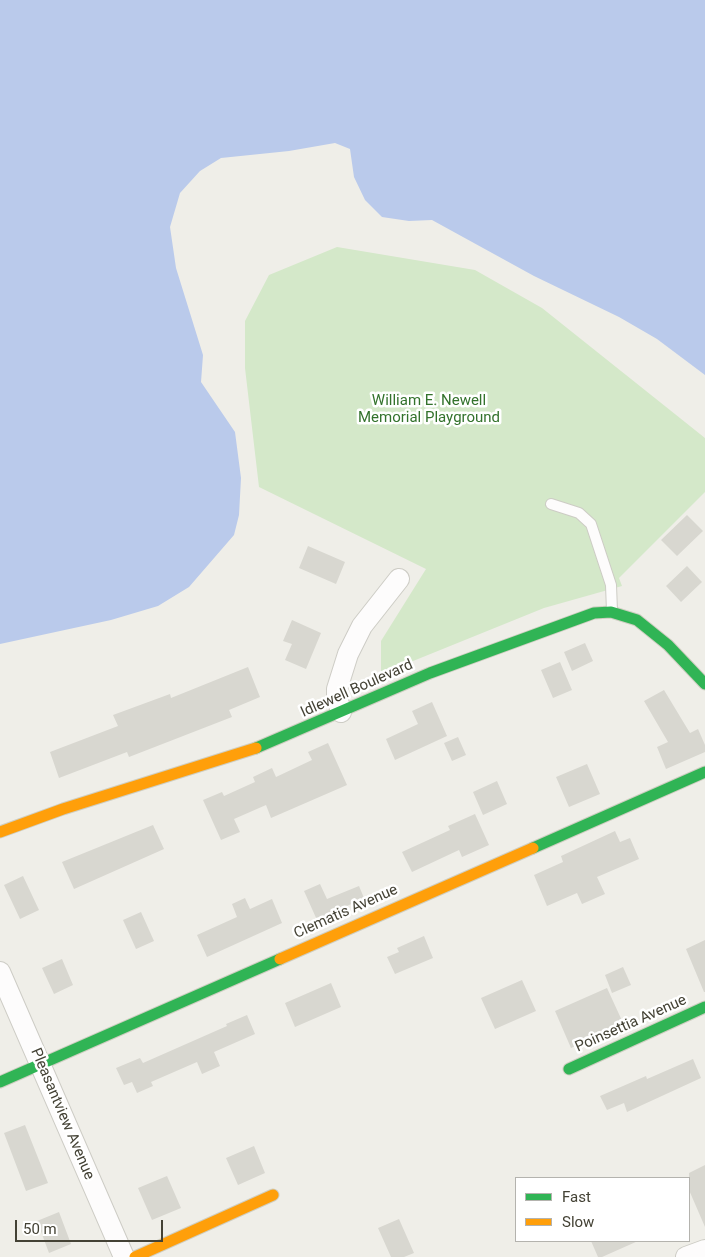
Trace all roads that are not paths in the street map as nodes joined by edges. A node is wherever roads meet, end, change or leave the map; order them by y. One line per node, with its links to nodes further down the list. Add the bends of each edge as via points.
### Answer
1 (551, 504): 3 (lane, via 579,513 591,524 611,585)
2 (399, 579): 5 (street, via 362,626 348,654 336,697)
3 (611, 612): 4 (street, Idlewell Boulevard, via 628,616 648,627); 5 (street, Idlewell Boulevard, via 583,616 430,673)
4 (705, 684)
5 (341, 712): 7 (street, Idlewell Boulevard, via 257,748)
6 (705, 772): 10 (street, Clematis Avenue)
7 (0, 832)
8 (0, 972): 10 (street, Pleasantview Avenue)
9 (705, 1007): 11 (street, Poinsettia Avenue)
10 (40, 1064): 12 (street, Clematis Avenue); 15 (street, Pleasantview Avenue)
11 (569, 1069)
12 (0, 1082)
13 (273, 1195): 16 (street)
14 (705, 1250): 17 (street)
15 (124, 1257)
16 (135, 1257)
17 (686, 1257)

